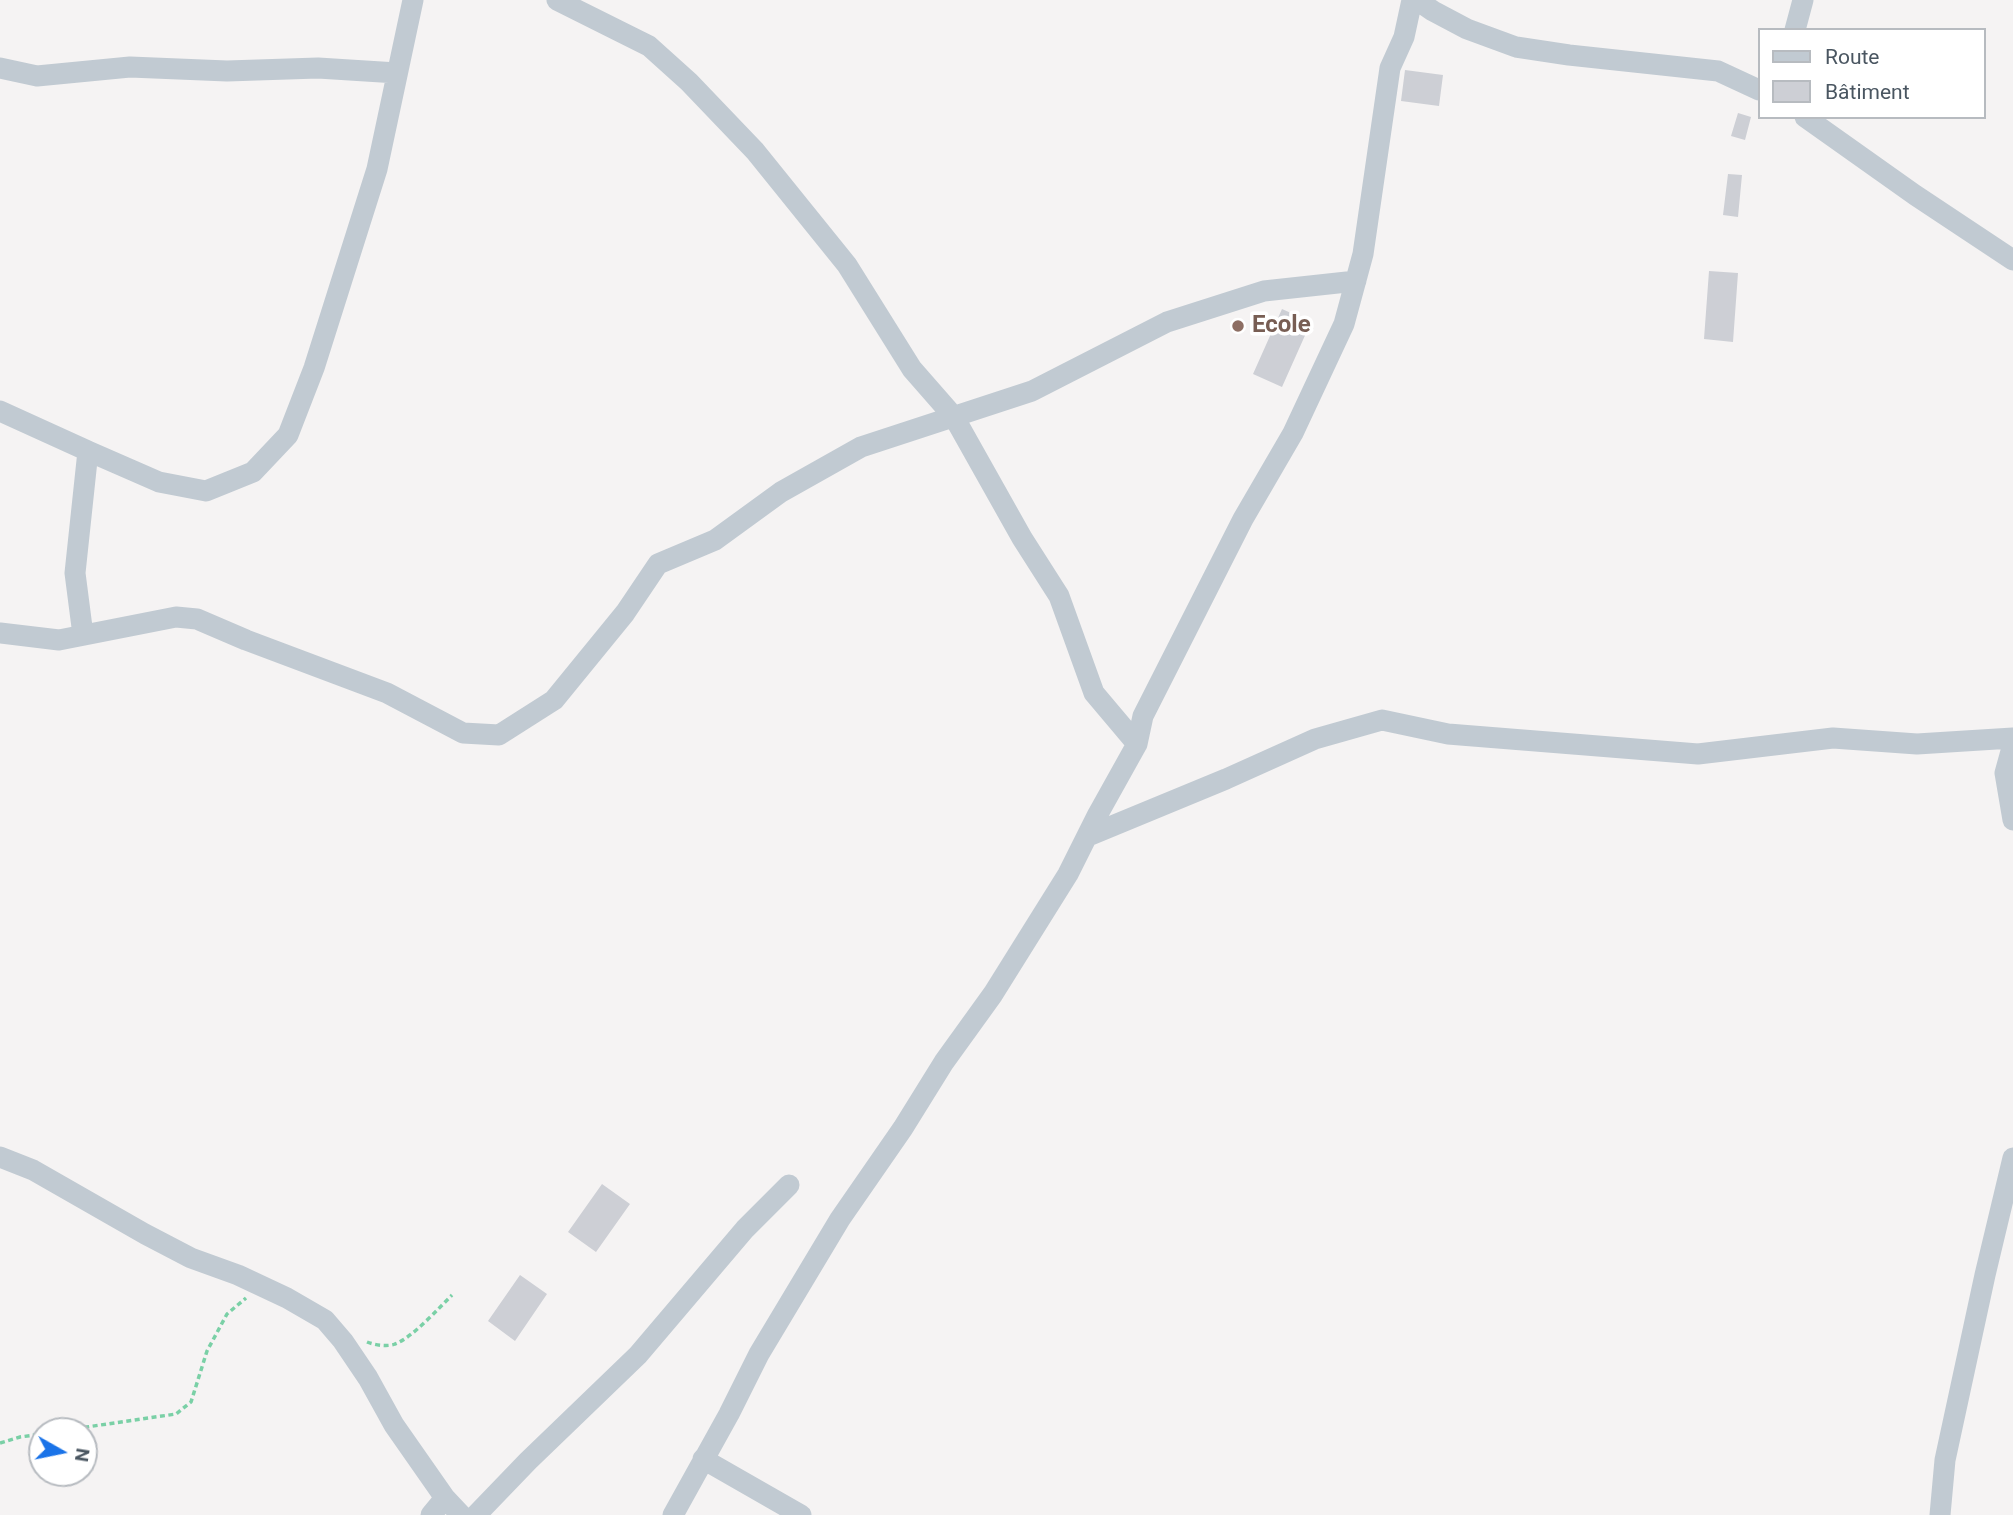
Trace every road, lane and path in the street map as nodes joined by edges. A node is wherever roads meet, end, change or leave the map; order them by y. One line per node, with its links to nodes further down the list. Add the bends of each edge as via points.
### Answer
1 (413, 0): 7 (street)
2 (557, 0): 13 (street, via 649,46 755,151 846,265 912,369)
3 (1415, 0): 8 (street, via 1467,29 1516,47 1718,71); 11 (street, via 1390,68)
4 (1803, 0): 5 (street)
5 (1796, 28)
6 (0, 68): 7 (street, via 37,76 130,67)
7 (397, 73): 14 (street, via 377,169 288,435 253,471 206,491 159,482)
8 (1755, 84)
9 (1813, 120): 10 (street)
10 (2013, 260)
11 (1356, 281): 13 (street, via 1264,291 1167,321 1032,391); 18 (street, via 1344,324 1293,433 1242,519 1143,716)
12 (0, 411): 14 (street)
13 (954, 417): 16 (street, via 862,447 781,492 715,540 657,564 625,613 554,700 499,735 464,733 387,694 197,619 176,617); 18 (street, via 1059,596 1094,693)
14 (88, 451): 16 (street, via 75,573)
15 (0, 633): 16 (street, via 59,640)
16 (83, 635)
17 (2013, 738): 21 (street, via 1917,744 1833,738 1698,754 1448,734 1382,720 1315,739)
18 (1137, 744): 21 (street)
19 (2013, 744): 20 (street, via 2005,773)
20 (2013, 820)
21 (1088, 836): 31 (street, via 993,994 839,1219 758,1354)
22 (0, 1157): 25 (street, via 33,1170 191,1258)
23 (2013, 1158): 38 (street, via 1945,1460)
24 (789, 1185): 36 (street, via 745,1229 638,1355)
25 (261, 1286): 28 (path, via 227,1314 207,1351 191,1402 176,1414); 32 (street, via 325,1320 334,1330)
26 (452, 1295): 27 (path, via 394,1345 371,1344)
27 (359, 1338)
28 (98, 1425)
29 (28, 1436): 30 (path)
30 (0, 1443)
31 (703, 1459): 33 (street); 37 (street)
32 (445, 1498): 34 (street); 35 (street)
33 (787, 1512)
34 (431, 1515)
35 (461, 1515)
36 (476, 1515)
37 (673, 1515)
38 (1940, 1515)

